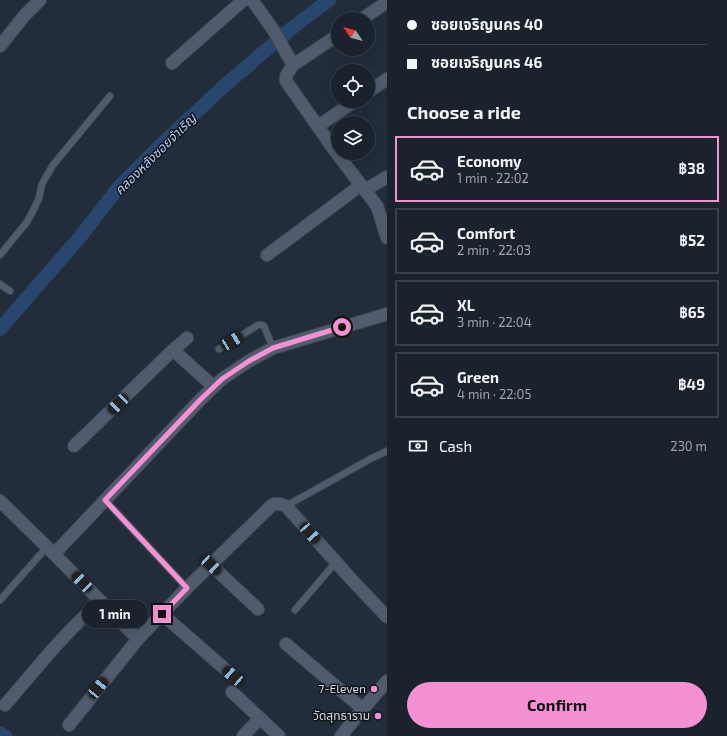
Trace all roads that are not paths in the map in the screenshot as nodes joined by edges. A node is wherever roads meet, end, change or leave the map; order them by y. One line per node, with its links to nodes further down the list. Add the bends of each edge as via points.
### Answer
1 (40, 0): 7 (street)
2 (244, 0): 8 (street)
3 (252, 0): 9 (street, via 274,31)
4 (387, 2): 5 (street)
5 (372, 12)
6 (331, 40): 9 (street)
7 (0, 46)
8 (172, 64)
9 (293, 65): 14 (street, via 286,80)
10 (387, 79): 11 (street)
11 (375, 87)
12 (110, 96): 19 (lane, via 53,165 42,184 27,222)
13 (345, 108): 14 (street)
14 (318, 126): 16 (street)
15 (387, 177): 16 (street)
16 (363, 188): 17 (street); 20 (street)
17 (382, 204): 18 (street)
18 (387, 238)
19 (0, 255)
20 (267, 255)
21 (0, 284): 22 (lane)
22 (10, 291)
23 (387, 314): 25 (street)
24 (187, 338): 27 (street)
25 (273, 348): 26 (lane, via 264,326 258,325); 28 (street)
26 (219, 349)
27 (173, 350): 28 (street); 29 (street)
28 (213, 386): 31 (street)
29 (74, 446)
30 (387, 451): 33 (lane)
31 (105, 500): 34 (street); 37 (lane)
32 (0, 501): 34 (street)
33 (286, 506): 35 (street); 36 (street, via 275,503 272,505)
34 (51, 550): 38 (lane); 39 (street)
35 (336, 562): 41 (lane); 43 (street)
36 (211, 565): 37 (street); 40 (street)
37 (187, 588): 42 (street)
38 (0, 600)
39 (101, 601): 44 (street); 49 (street, via 68,633)
40 (258, 609)
41 (294, 610)
42 (162, 614): 44 (street); 46 (street)
43 (387, 617)
44 (138, 639): 52 (street)
45 (286, 644): 50 (street)
46 (233, 676)
47 (387, 681): 50 (street)
48 (232, 692): 51 (street)
49 (5, 705)
50 (363, 709): 55 (street)
51 (260, 718): 53 (street); 54 (street)
52 (69, 725)
53 (242, 736)
54 (279, 736)
55 (341, 736)

